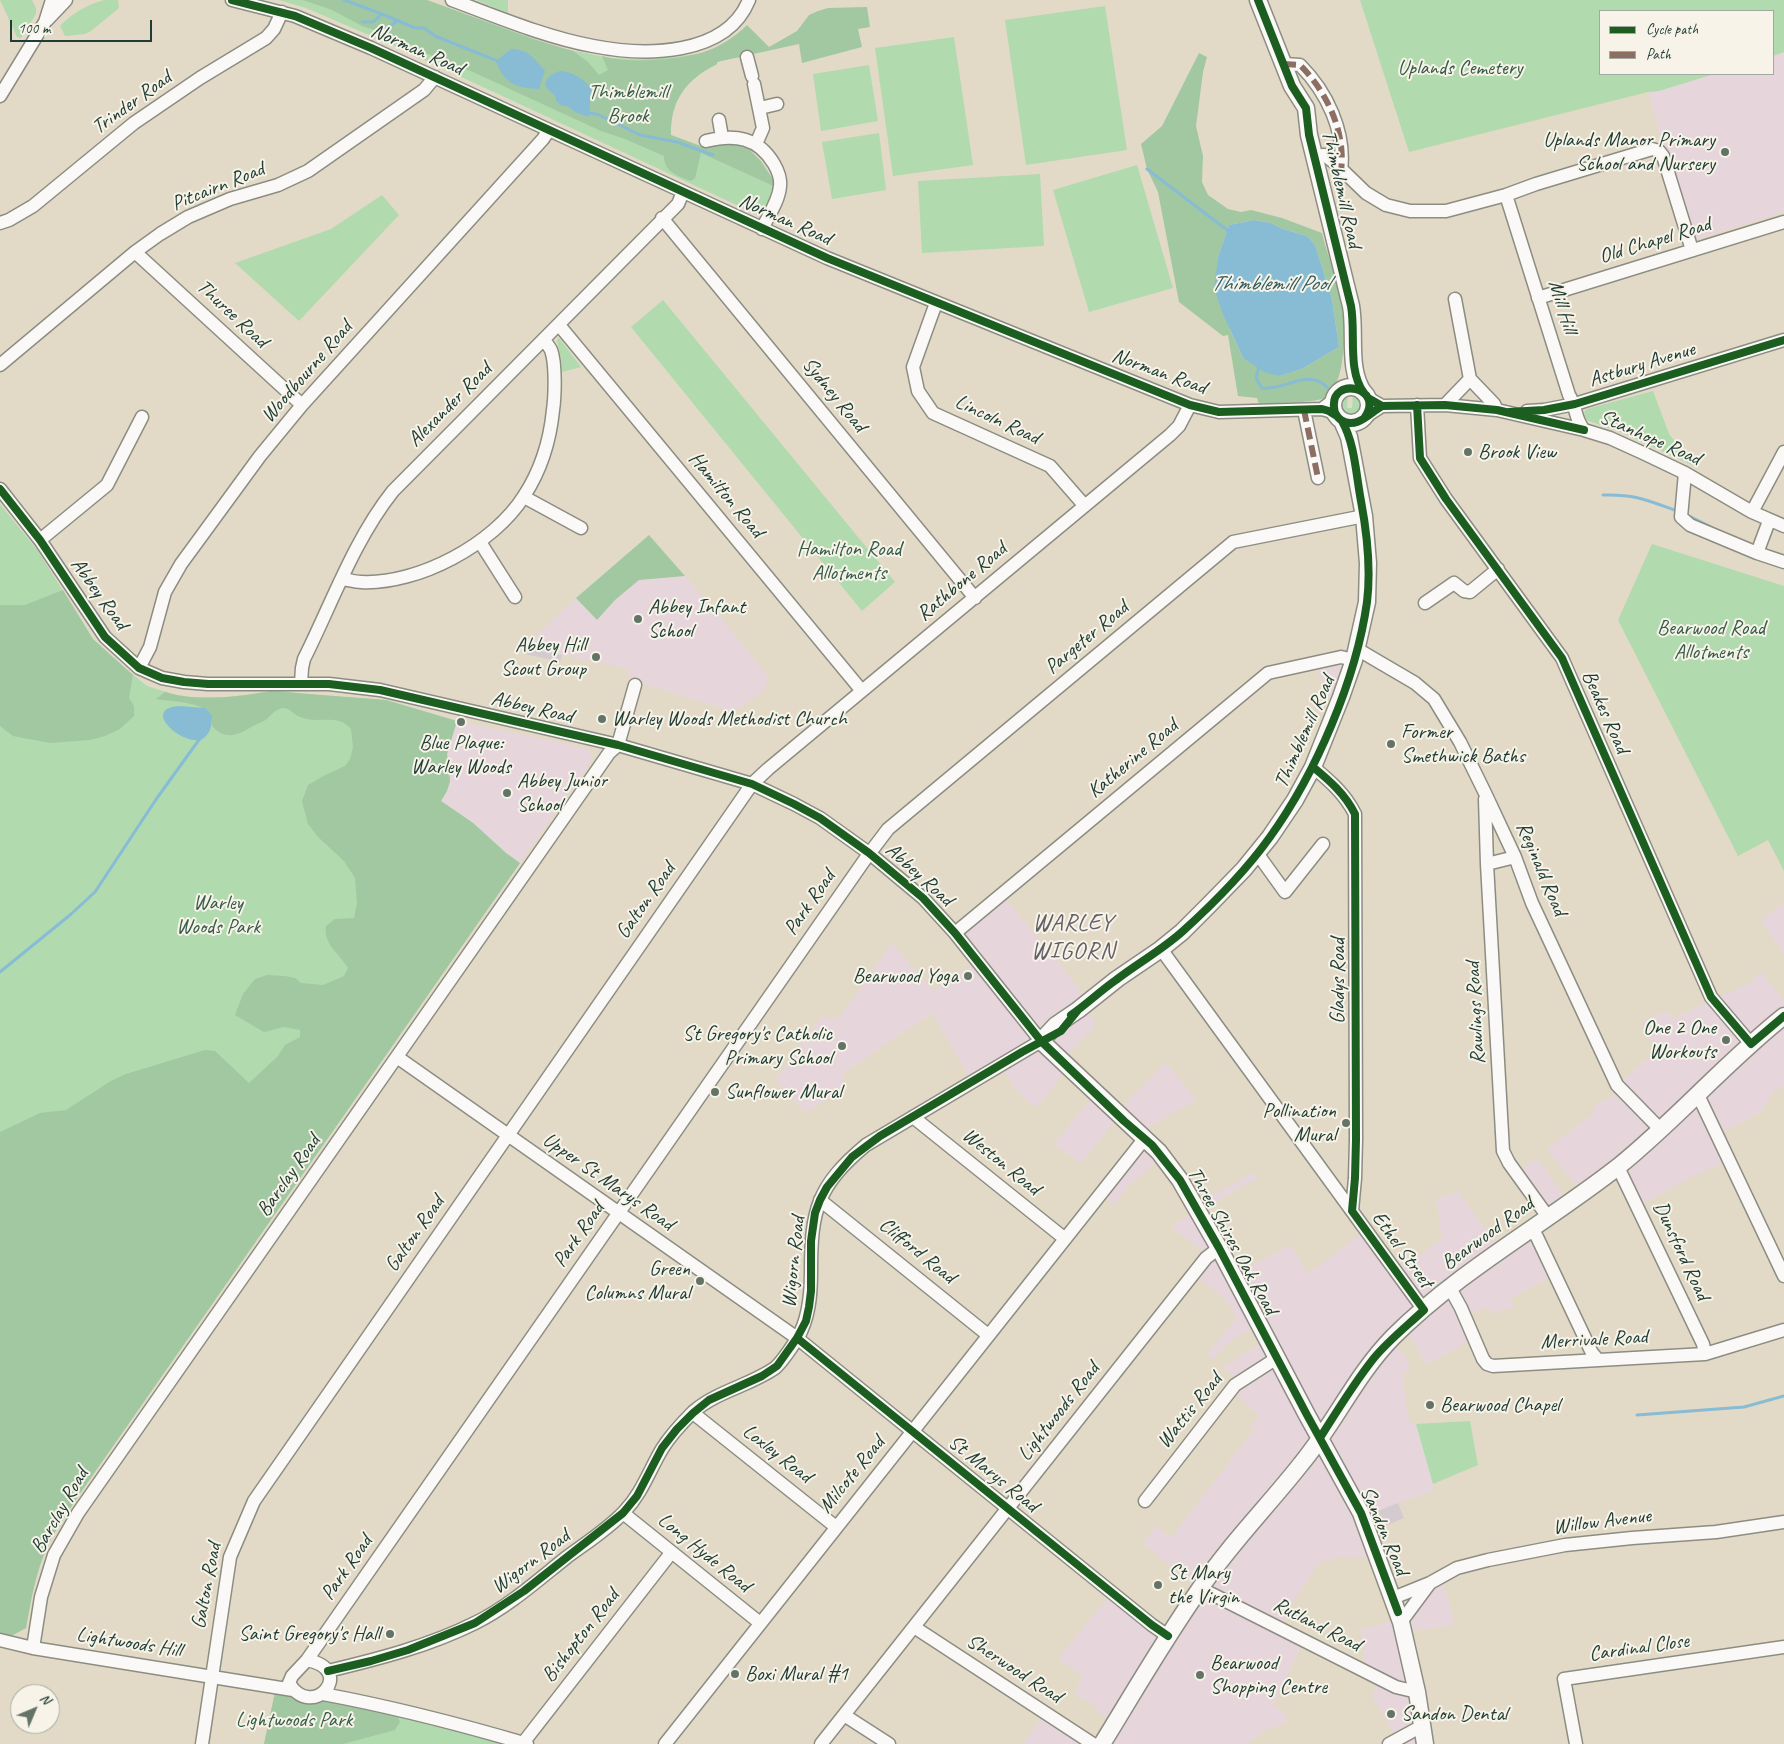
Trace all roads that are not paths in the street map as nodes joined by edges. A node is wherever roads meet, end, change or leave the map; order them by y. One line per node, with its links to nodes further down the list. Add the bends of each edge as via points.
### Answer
1 (52, 0): 8 (street)
2 (66, 0): 8 (street)
3 (232, 0): 7 (street, Norman Road)
4 (452, 0): 5 (street, via 569,41 595,47 652,50 699,45 712,40 737,20)
5 (749, 0)
6 (1258, 0): 10 (main road, Thimblemill Road)
7 (282, 12): 11 (street, Norman Road); 26 (street, Trinder Road, via 266,38 134,123 33,206)
8 (45, 22): 12 (street)
9 (747, 57): 14 (street)
10 (1284, 64): 20 (main road, Thimblemill Road, via 1307,112); 21 (street, Thimblemill Road, via 1300,66 1313,78 1329,104 1343,154)
11 (435, 77): 16 (street, Norman Road); 29 (street, Pitcairn Road, via 424,90 308,171 188,216)
12 (0, 96)
13 (777, 104): 14 (street)
14 (760, 108): 19 (street, via 763,128)
15 (719, 120): 17 (street)
16 (549, 130): 22 (street, Norman Road); 41 (street, Woodbourne Road)
17 (722, 137): 18 (street); 19 (street, via 741,138)
18 (706, 141)
19 (756, 144): 27 (street, via 768,155 780,178 780,189)
20 (1314, 156): 21 (street, via 1324,155); 37 (main road, Thimblemill Road, via 1354,320)
21 (1341, 170): 23 (street, via 1366,194 1386,205 1410,211 1446,211)
22 (683, 192): 24 (street, Alexander Road, via 678,204); 27 (street, Norman Road)
23 (1506, 195): 28 (street, via 1652,149 1659,151); 30 (street, Mill Hill)
24 (662, 218): 33 (street, Alexander Road); 71 (street, Sydney Road)
25 (1784, 222): 28 (street, Old Chapel Road)
26 (0, 223)
27 (762, 229): 32 (street, Norman Road)
28 (1692, 250): 30 (street, Old Chapel Road)
29 (135, 252): 36 (street, Pitcairn Road); 41 (street, Thuree Road)
30 (1538, 298): 40 (street, Mill Hill, via 1569,396)
31 (1455, 300): 38 (street)
32 (936, 303): 42 (street, Norman Road); 58 (street, Lincoln Road, via 913,367 918,391 933,413 1050,466)
33 (559, 325): 34 (street, Alexander Road); 77 (street, Hamilton Road)
34 (544, 340): 57 (street, via 551,350 555,386 551,430 543,461); 69 (street, Alexander Road, via 393,491 366,531)
35 (1784, 340): 40 (street, Astbury Avenue)
36 (0, 365)
37 (1354, 370): 39 (main road, Thimblemill Road, via 1357,383); 46 (main road, Thimblemill Road)
38 (1470, 379): 44 (street); 48 (street)
39 (1366, 395): 45 (street); 46 (main road, via 1355,388); 50 (main road, via 1369,407)
40 (1575, 404): 48 (street, Astbury Avenue, via 1544,410); 51 (street, Mill Hill, via 1577,422)
41 (302, 405): 74 (street, Woodbourne Road, via 260,456 181,564 165,592 150,647)
42 (1190, 405): 47 (street, Norman Road, via 1220,412); 58 (street, Rathbone Road, via 1175,431)
43 (1417, 405): 44 (street, Stanhope Road); 45 (street, Stanhope Road); 68 (street, Beakes Road, via 1420,458)
44 (1445, 405): 48 (street, Stanhope Road)
45 (1382, 406): 50 (street)
46 (1336, 407): 47 (street, Norman Road); 50 (main road, via 1347,423); 52 (main road, Thimblemill Road)
47 (1304, 410): 55 (street)
48 (1503, 411): 51 (street, Stanhope Road)
49 (142, 417): 64 (street, via 107,485)
50 (1362, 419): 52 (main road)
51 (1584, 430): 54 (street, Stanhope Road, via 1610,438)
52 (1349, 437): 60 (main road, Thimblemill Road)
53 (1784, 452): 59 (street)
54 (1685, 473): 59 (street, Stanhope Road); 66 (street, via 1681,518 1690,525)
55 (1318, 478)
56 (0, 489): 64 (street, Abbey Road)
57 (524, 497): 63 (street); 65 (street)
58 (1084, 506): 71 (street, Rathbone Road)
59 (1752, 512): 61 (street, Stanhope Road)
60 (1364, 516): 73 (main road, Thimblemill Road, via 1367,602); 83 (street, Pargeter Road, via 1233,542 888,829)
61 (1769, 521): 62 (street, Stanhope Road); 66 (street)
62 (1784, 526)
63 (581, 528)
64 (40, 540): 74 (street, Abbey Road, via 105,637)
65 (480, 542): 69 (street, via 455,558 417,573 388,580 361,582); 70 (street)
66 (1757, 553): 67 (street)
67 (1784, 562)
68 (1498, 569): 72 (street, via 1470,592 1454,583); 91 (street, Beakes Road, via 1562,658 1711,997)
69 (342, 579): 75 (street, Alexander Road, via 304,660)
70 (515, 597)
71 (975, 598): 77 (street, Rathbone Road)
72 (1425, 603)
73 (1355, 654): 79 (main road, Thimblemill Road, via 1342,697); 81 (street, Reginald Road, via 1415,683 1434,699 1460,742); 87 (street, Katherine Road, via 1268,673)
74 (139, 668): 75 (street, Abbey Road, via 162,678 184,682)
75 (301, 683): 78 (street, Abbey Road, via 380,690)
76 (635, 685): 78 (street)
77 (862, 691): 80 (street, Rathbone Road)
78 (618, 745): 80 (street, Abbey Road); 92 (street, Barclay Road, via 609,753)
79 (1313, 767): 84 (main road, Thimblemill Road); 100 (street, Gladys Road, via 1333,784 1355,814 1356,1140)
80 (752, 784): 83 (street, Abbey Road, via 820,818); 96 (street, Galton Road)
81 (1485, 794): 85 (street, Reginald Road); 86 (street, Rawlings Road)
82 (1323, 844): 84 (street, via 1285,892)
83 (870, 853): 87 (street, Abbey Road, via 923,898); 101 (street, Park Road)
84 (1258, 854): 88 (main road, Thimblemill Road, via 1182,932)
85 (1515, 857): 86 (street); 95 (street, Reginald Road, via 1532,903 1617,1085)
86 (1487, 864): 102 (street, Rawlings Road, via 1503,1151)
87 (955, 933): 90 (street, Abbey Road)
88 (1161, 949): 90 (main road, Thimblemill Road, via 1056,1025); 100 (street, Ethel Street)
89 (1782, 1023): 91 (main road, Bearwood Road)
90 (1041, 1041): 94 (street, Wigorn Road); 97 (main road, Three Shires Oak Road)
91 (1751, 1044): 93 (main road, Bearwood Road)
92 (397, 1057): 96 (street, Upper St Marys Road); 134 (street, Barclay Road, via 78,1513 54,1555 41,1596)
93 (1698, 1095): 95 (main road, Bearwood Road); 106 (street)
94 (912, 1117): 99 (street, Wigorn Road, via 852,1157); 104 (street, Weston Road)
95 (1661, 1130): 98 (main road, Bearwood Road)
96 (508, 1135): 101 (street, Upper St Marys Road); 138 (street, Galton Road, via 254,1501 230,1558)
97 (1145, 1138): 104 (street, Milcote Road); 105 (main road, Three Shires Oak Road, via 1180,1180)
98 (1618, 1166): 102 (main road, Bearwood Road); 112 (street, Dunsford Road)
99 (820, 1200): 110 (street, Clifford Road); 111 (street, Wigorn Road, via 813,1225 809,1307)
100 (1352, 1211): 108 (street, Ethel Street)
101 (618, 1214): 111 (street, Upper St Marys Road); 132 (street, Park Road)
102 (1548, 1217): 103 (main road, Bearwood Road)
103 (1532, 1229): 107 (main road, Bearwood Road); 114 (street)
104 (1064, 1238): 110 (street, Milcote Road)
105 (1219, 1248): 113 (main road, Three Shires Oak Road); 119 (street, Lightwoods Road, via 1206,1258)
106 (1784, 1276)
107 (1450, 1288): 108 (main road, Bearwood Road); 114 (street, Merrivale Road, via 1487,1364)
108 (1424, 1310): 117 (main road, Bearwood Road, via 1374,1358)
109 (1784, 1330): 112 (street, Merrivale Road)
110 (988, 1335): 116 (street, Milcote Road)
111 (797, 1338): 115 (street, Wigorn Road, via 777,1366 709,1400); 116 (street, St Marys Road)
112 (1706, 1354): 114 (street, Merrivale Road)
113 (1278, 1358): 117 (main road, Three Shires Oak Road); 118 (street, Wattis Road, via 1235,1385)
114 (1598, 1360)
115 (693, 1413): 120 (street, Wigorn Road, via 662,1448 637,1496); 122 (street, Loxley Road)
116 (913, 1431): 119 (street, St Marys Road); 122 (street, Milcote Road)
117 (1320, 1438): 125 (main road, Bearwood Road); 126 (main road, Sandon Road, via 1360,1512)
118 (1145, 1501)
119 (1008, 1509): 129 (street, Lightwoods Road); 130 (street, St Marys Road)
120 (623, 1513): 123 (street, Long Hyde Road); 136 (street, Wigorn Road, via 524,1591 475,1623 408,1650)
121 (1784, 1522): 124 (street, Willow Avenue, via 1716,1532 1565,1545 1457,1568)
122 (836, 1526): 128 (street, Milcote Road)
123 (672, 1553): 128 (street, Long Hyde Road); 145 (street, Bishopton Road)
124 (1430, 1583): 126 (street, Willow Avenue); 127 (street, Willow Avenue)
125 (1200, 1588): 130 (main road, Bearwood Road); 141 (street, Rutland Road, via 1396,1687)
126 (1393, 1598): 127 (main road, Sandon Road)
127 (1401, 1622): 141 (main road, Sandon Road)
128 (760, 1623): 147 (street, Milcote Road)
129 (914, 1627): 143 (street, Lightwoods Road); 150 (street, Sherwood Road)
130 (1168, 1636): 151 (main road, Bearwood Road)
131 (0, 1640): 134 (street, Lightwoods Hill)
132 (321, 1641): 135 (street, Park Road); 136 (street, via 319,1652)
133 (1784, 1647): 154 (street, Cardinal Close, via 1564,1680)
134 (33, 1648): 138 (street, Lightwoods Hill)
135 (308, 1660): 136 (street); 137 (street)
136 (327, 1669): 142 (street, via 330,1681)
137 (292, 1676): 139 (street, Lightwoods Hill); 140 (street, via 289,1683)
138 (212, 1677): 139 (street, Lightwoods Hill); 146 (street, Galton Road)
139 (251, 1682): 140 (street, Lightwoods Hill)
140 (293, 1690): 142 (street, via 313,1698)
141 (1418, 1692): 144 (main road, Sandon Road)
142 (324, 1694): 145 (street, via 454,1722)
143 (844, 1715): 148 (street, Lightwoods Road); 149 (street)
144 (1422, 1726): 152 (street); 153 (main road, Sandon Road)
145 (525, 1743)
146 (202, 1744)
147 (666, 1744)
148 (821, 1744)
149 (889, 1744)
150 (1093, 1744)
151 (1102, 1744)
152 (1389, 1744)
153 (1425, 1744)
154 (1576, 1744)

